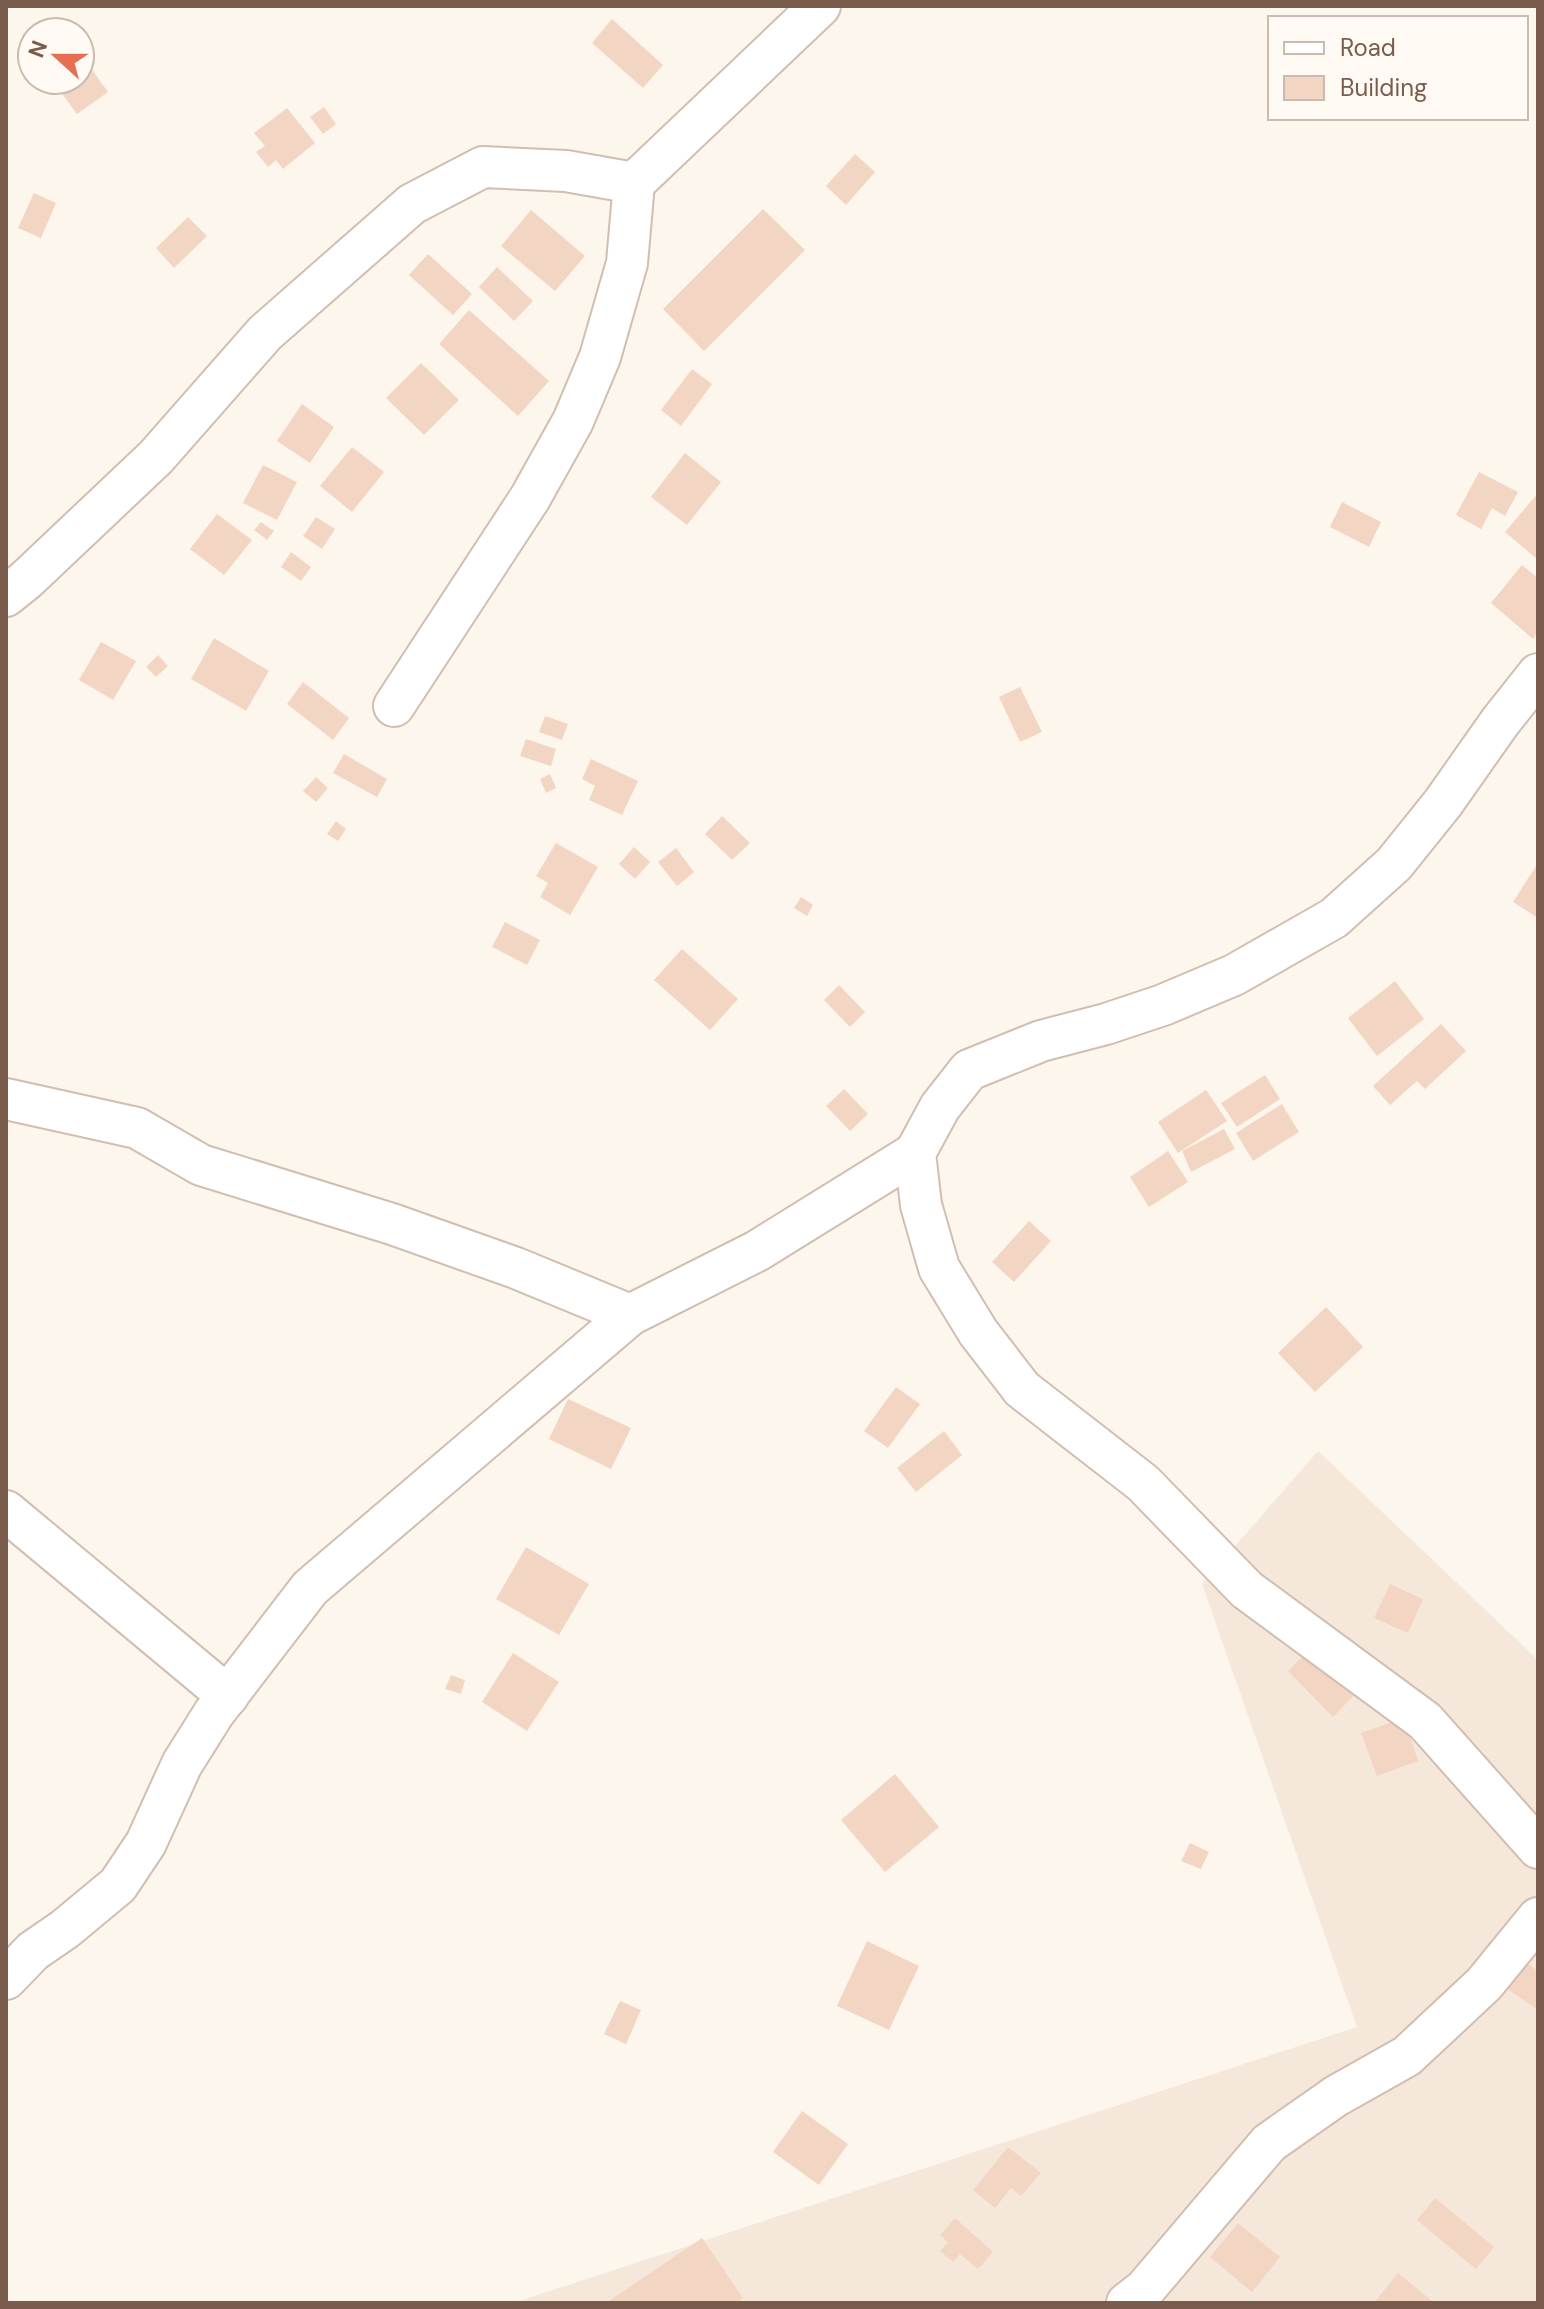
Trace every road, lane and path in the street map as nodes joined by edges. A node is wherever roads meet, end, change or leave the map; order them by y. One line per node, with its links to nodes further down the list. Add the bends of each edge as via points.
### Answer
1 (820, 6): 2 (street)
2 (634, 183): 3 (street, via 566,171 483,167 412,204 265,333 156,457); 5 (street, via 627,263 600,357 573,421 530,498)
3 (6, 596)
4 (1538, 674): 7 (street, via 1394,864 1334,918 1234,975 1177,999 1041,1041 969,1070 940,1107)
5 (394, 706)
6 (6, 1099): 8 (street, via 137,1128 201,1165 392,1224)
7 (915, 1153): 8 (street, via 757,1251); 11 (street, via 921,1205 939,1268 978,1332 1022,1389 1143,1483 1247,1590 1425,1721)
8 (630, 1315): 10 (street, via 310,1588)
9 (6, 1511): 10 (street)
10 (228, 1696): 13 (street, via 182,1764 146,1843 118,1885 33,1951)
11 (1538, 1848)
12 (1538, 1918): 14 (street, via 1484,1984 1407,2056 1336,2096 1269,2143 1145,2289)
13 (6, 1979)
14 (1127, 2303)

